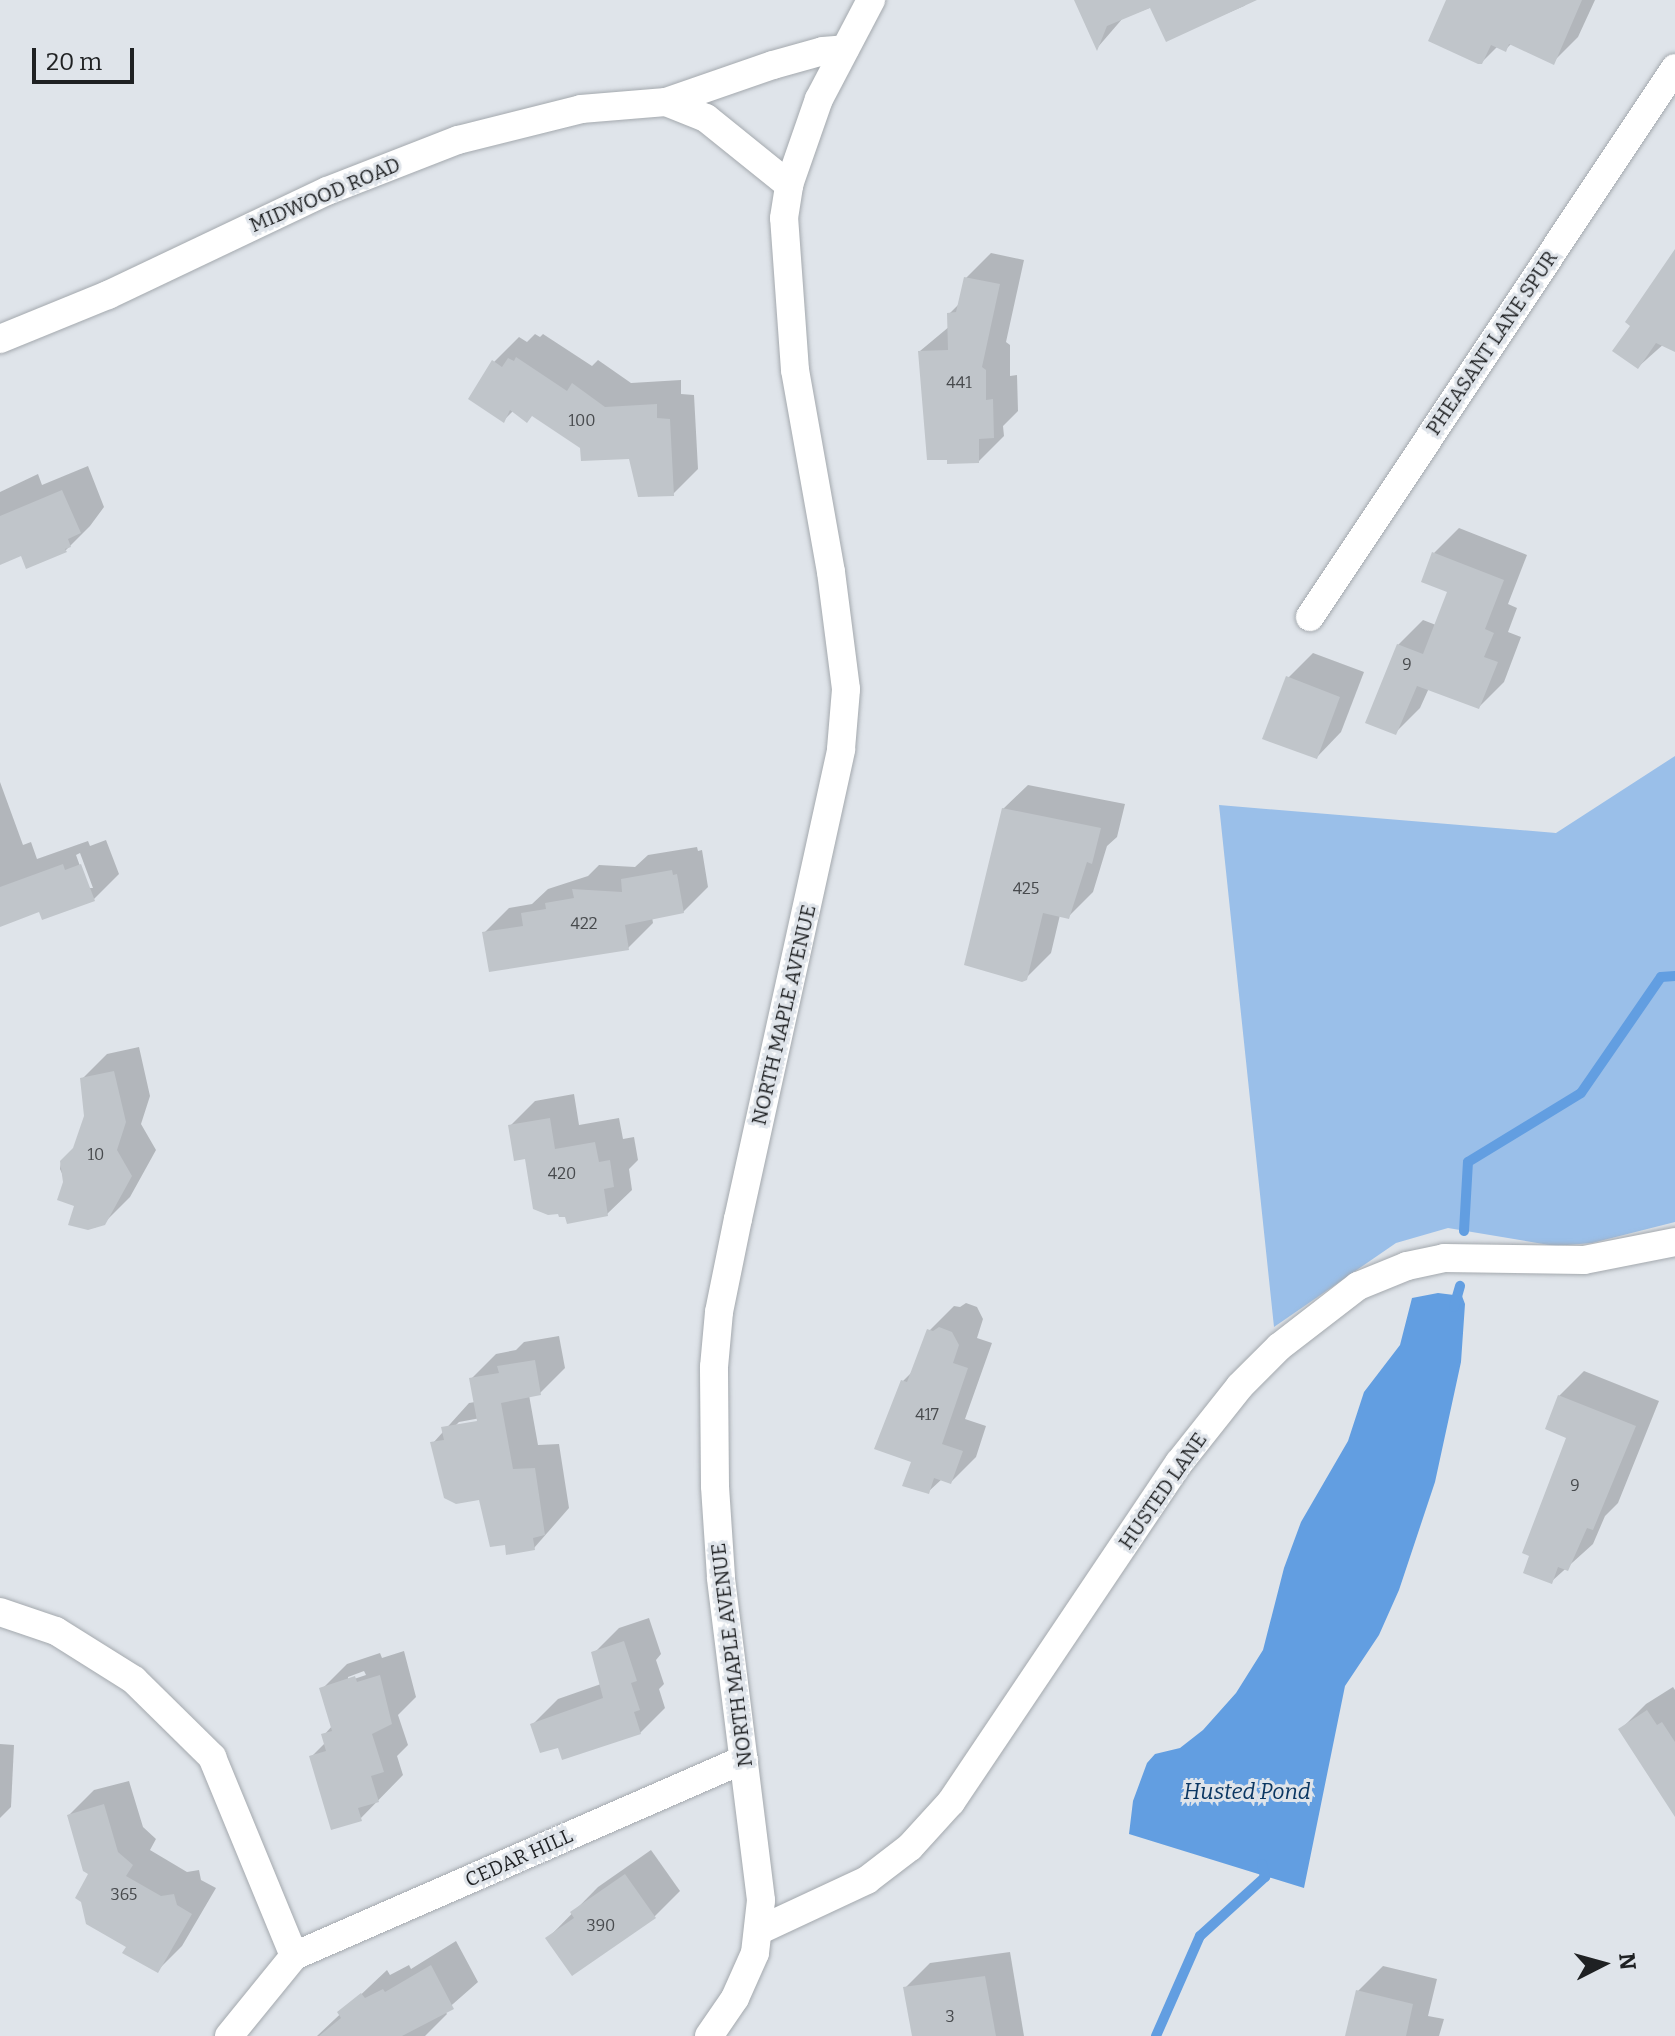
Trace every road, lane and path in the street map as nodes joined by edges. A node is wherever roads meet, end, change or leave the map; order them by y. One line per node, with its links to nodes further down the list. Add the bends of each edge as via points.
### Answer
1 (871, 0): 2 (street, NORTH MAPLE AVENUE)
2 (845, 49): 4 (street, MIDWOOD ROAD, via 773,65); 5 (street, NORTH MAPLE AVENUE, via 819,99)
3 (1675, 68): 7 (street, PHEASANT LANE SPUR)
4 (666, 102): 5 (street, MIDWOOD ROAD, via 706,118); 6 (street, MIDWOOD ROAD, via 581,109 458,140 327,191 108,295)
5 (789, 185): 10 (street, NORTH MAPLE AVENUE, via 784,218 795,370 846,689 841,749 719,1312 715,1486)
6 (0, 339)
7 (1310, 617)
8 (1675, 1242): 11 (street, HUSTED LANE, via 1584,1260 1444,1258 1358,1286 1279,1347 1231,1397 1179,1463 941,1814 867,1880)
9 (0, 1612): 12 (street, via 56,1631 134,1680 212,1757)
10 (744, 1759): 11 (street, NORTH MAPLE AVENUE); 12 (street, CEDAR HILL)
11 (760, 1930): 14 (street, NORTH MAPLE AVENUE, via 735,1998)
12 (294, 1956): 13 (street, CEDAR HILL)
13 (229, 2036)
14 (709, 2036)

